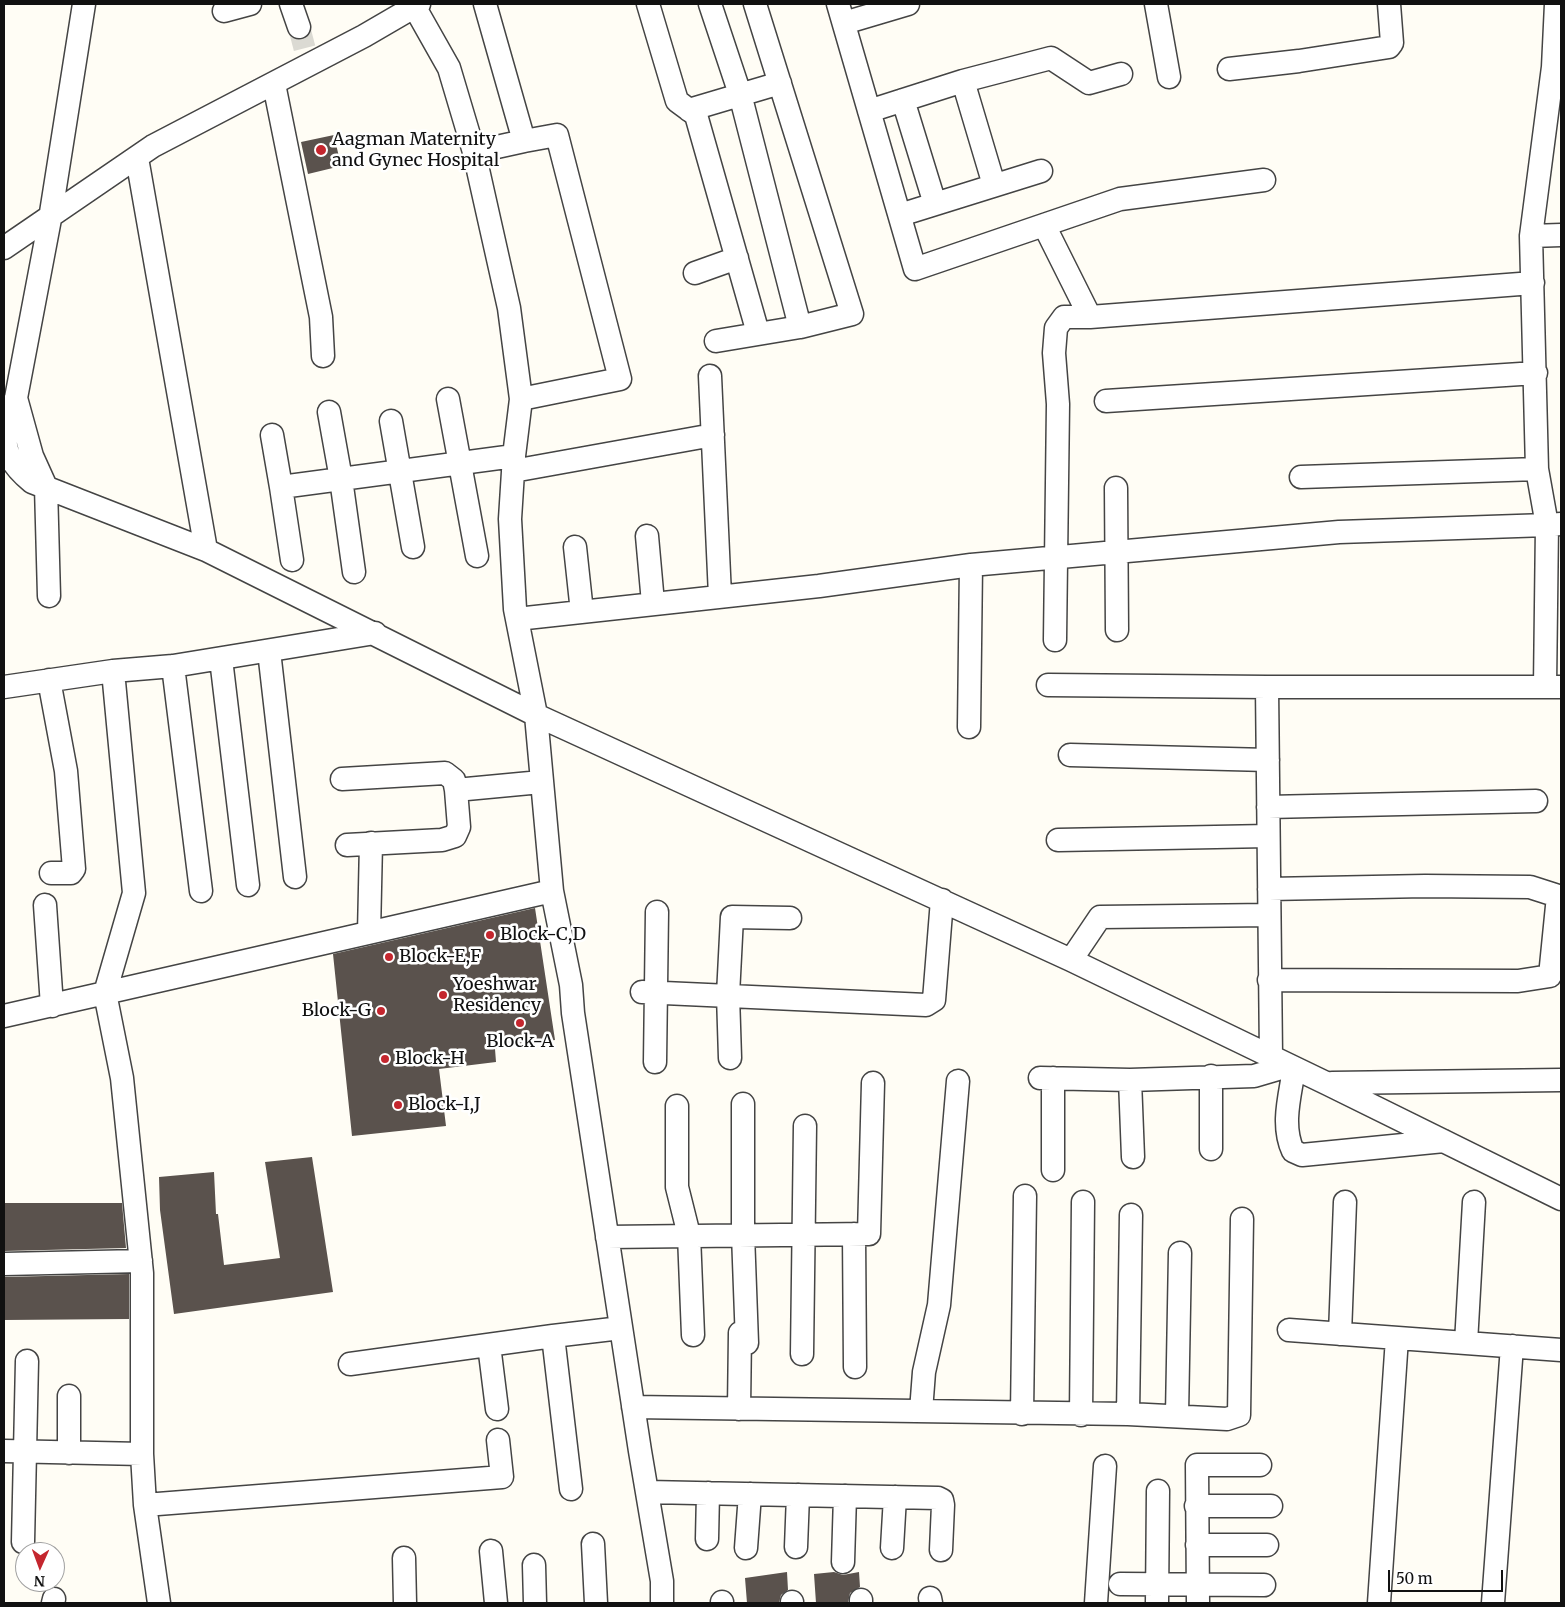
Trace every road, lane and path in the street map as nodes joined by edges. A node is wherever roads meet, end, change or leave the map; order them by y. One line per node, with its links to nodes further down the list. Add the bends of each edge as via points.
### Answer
1 (84, 4): 34 (street)
2 (250, 4): 13 (street)
3 (291, 4): 15 (street)
4 (485, 4): 26 (street)
5 (648, 4): 24 (street, via 677,101)
6 (710, 4): 22 (street)
7 (755, 4): 20 (street)
8 (908, 4): 14 (street)
9 (1156, 4): 18 (street)
10 (1389, 4): 16 (street, via 1392,43 1389,47)
11 (1556, 4): 37 (street, via 1553,67)
12 (416, 5): 21 (street, via 308,57); 27 (street, via 449,68)
13 (224, 11)
14 (841, 13): 25 (street)
15 (299, 27)
16 (1230, 69)
17 (1121, 74): 19 (street, via 1089,83 1051,58)
18 (1168, 77)
19 (963, 81): 23 (street); 31 (street)
20 (780, 82): 22 (street); 43 (street, via 852,314)
21 (274, 84): 28 (street, via 153,146); 46 (street, via 321,317)
22 (740, 94): 24 (street); 43 (street)
23 (903, 100): 25 (street); 32 (street)
24 (689, 110): 39 (street, via 696,115)
25 (869, 110): 33 (street)
26 (524, 141): 27 (street); 51 (street, via 557,135 620,379)
27 (474, 152): 51 (street, via 509,308)
28 (137, 158): 34 (street); 71 (street)
29 (1041, 171): 31 (street)
30 (1264, 180): 35 (street, via 1120,199)
31 (994, 185): 32 (street)
32 (935, 204): 33 (street)
33 (900, 215): 35 (street, via 915,269)
34 (50, 218): 38 (street); 49 (street)
35 (1044, 225): 42 (street)
36 (1561, 235): 37 (street)
37 (1531, 236): 41 (street)
38 (4, 248)
39 (737, 258): 40 (street); 44 (street)
40 (695, 272)
41 (1533, 283): 42 (street); 47 (street)
42 (1090, 316): 74 (street, via 1064,317 1056,328)
43 (800, 327): 44 (street)
44 (758, 333): 45 (street)
45 (716, 341)
46 (323, 356)
47 (1536, 373): 52 (street); 60 (street)
48 (710, 376): 56 (street)
49 (16, 398): 57 (street, via 4,439); 64 (street, via 32,456)
50 (448, 399): 58 (street)
51 (520, 399): 59 (street)
52 (1106, 401)
53 (329, 412): 63 (street)
54 (391, 421): 61 (street)
55 (272, 435): 65 (street)
56 (713, 435): 59 (street); 79 (street)
57 (6, 462): 64 (street, via 32,482)
58 (461, 463): 59 (street); 61 (street); 73 (street)
59 (513, 463): 82 (street, via 510,519)
60 (1537, 469): 62 (street); 67 (street)
61 (400, 472): 63 (street); 69 (street)
62 (1300, 477)
63 (341, 478): 65 (street); 77 (street)
64 (46, 487): 71 (street); 78 (street)
65 (281, 487): 75 (street)
66 (1116, 488): 72 (street)
67 (1554, 525): 72 (street, via 1338,532); 94 (street)
68 (647, 536): 80 (street)
69 (413, 546)
70 (575, 547): 81 (street)
71 (206, 550): 84 (street)
72 (1116, 553): 74 (street); 83 (street)
73 (477, 556)
74 (1055, 558): 76 (street); 85 (street)
75 (292, 560)
76 (971, 565): 79 (street); 96 (street)
77 (354, 572)
78 (49, 596)
79 (720, 596): 80 (street)
80 (653, 603): 81 (street)
81 (582, 612): 82 (street)
82 (517, 619): 95 (street)
83 (1117, 630)
84 (375, 633): 86 (street); 95 (street)
85 (1055, 640)
86 (268, 651): 87 (street); 109 (street)
87 (221, 659): 88 (street); 110 (street)
88 (173, 666): 89 (street); 112 (street)
89 (113, 671): 90 (street); 123 (street, via 134,893)
90 (49, 680): 92 (street); 108 (street, via 66,771 74,869 71,873)
91 (1048, 685): 93 (street)
92 (4, 687)
93 (1267, 687): 94 (street); 98 (street)
94 (1553, 687)
95 (536, 715): 100 (street); 114 (street)
96 (969, 727)
97 (1070, 755): 98 (street)
98 (1268, 760): 103 (street)
99 (342, 779): 101 (street, via 445,773 454,780)
100 (541, 782): 101 (street); 113 (street)
101 (456, 790): 106 (street, via 459,828 455,836 442,840)
102 (1536, 801): 103 (street)
103 (1268, 808): 104 (street)
104 (1268, 836): 105 (street); 111 (street)
105 (1058, 840)
106 (371, 843): 107 (street); 119 (street)
107 (347, 845)
108 (51, 873)
109 (295, 877)
110 (248, 885)
111 (1269, 889): 117 (street); 121 (street, via 1530,887 1558,896 1550,976 1518,981)
112 (201, 891)
113 (552, 891): 119 (street); 154 (street, via 571,985)
114 (942, 900): 120 (street); 124 (street, via 934,1000 926,1005)
115 (45, 905): 125 (street)
116 (657, 912): 122 (street)
117 (1269, 915): 120 (street, via 1100,917); 121 (street)
118 (790, 918): 124 (street, via 732,917)
119 (369, 933): 123 (street)
120 (1071, 960): 129 (street)
121 (1269, 980): 129 (street)
122 (649, 992): 124 (street); 128 (street)
123 (105, 993): 125 (street); 156 (street, via 122,1078)
124 (728, 995): 127 (street)
125 (52, 1006): 126 (street)
126 (4, 1016)
127 (730, 1058)
128 (655, 1062)
129 (1284, 1064): 130 (street, via 1254,1076); 135 (street); 139 (street, via 1288,1141 1293,1151 1302,1155)
130 (1211, 1076): 131 (street); 140 (street)
131 (1130, 1080): 141 (street); 142 (street, via 1047,1078)
132 (1561, 1080): 135 (street)
133 (958, 1081): 176 (street, via 939,1305 924,1372)
134 (873, 1083): 151 (street, via 869,1234)
135 (1328, 1084): 139 (street)
136 (743, 1104): 150 (street)
137 (677, 1106): 152 (street, via 677,1187)
138 (805, 1126): 153 (street)
139 (1444, 1141): 144 (street)
140 (1211, 1149)
141 (1133, 1157)
142 (1053, 1170)
143 (1025, 1196): 177 (street)
144 (1561, 1199)
145 (1084, 1202): 179 (street)
146 (1344, 1202): 160 (street)
147 (1474, 1202): 164 (street)
148 (1131, 1215): 178 (street)
149 (1242, 1219): 180 (street, via 1239,1415 1227,1419)
150 (743, 1234): 152 (street); 153 (street); 175 (street)
151 (854, 1234): 153 (street); 171 (street)
152 (689, 1235): 154 (street); 161 (street)
153 (804, 1235): 168 (street)
154 (607, 1237): 158 (street)
155 (1180, 1253): 180 (street)
156 (140, 1261): 157 (street); 184 (street)
157 (4, 1264)
158 (621, 1328): 162 (street); 173 (street)
159 (1289, 1330): 160 (street)
160 (1340, 1334): 163 (street)
161 (693, 1335)
162 (553, 1336): 165 (street); 187 (street)
163 (1397, 1338): 164 (street); 222 (street)
164 (1466, 1343): 166 (street)
165 (489, 1345): 170 (street); 174 (street)
166 (1512, 1346): 167 (street); 223 (street)
167 (1561, 1350)
168 (802, 1354)
169 (27, 1361): 182 (street)
170 (350, 1364)
171 (855, 1367)
172 (69, 1396): 183 (street)
173 (633, 1407): 175 (street); 189 (street)
174 (497, 1409)
175 (739, 1409): 176 (street)
176 (921, 1411): 177 (street)
177 (1022, 1414): 179 (street)
178 (1128, 1414): 179 (street); 180 (street)
179 (1081, 1415)
180 (1177, 1415)
181 (498, 1440): 195 (street, via 502,1477)
182 (14, 1451): 183 (street); 199 (street)
183 (65, 1453): 184 (street)
184 (142, 1454): 195 (street)
185 (1260, 1465): 196 (street, via 1197,1465)
186 (1104, 1466): 221 (street)
187 (571, 1489)
188 (1158, 1491): 213 (street)
189 (648, 1492): 190 (street); 220 (street, via 662,1580)
190 (708, 1493): 191 (street); 198 (street)
191 (750, 1494): 192 (street); 204 (street)
192 (798, 1495): 193 (street); 203 (street)
193 (844, 1496): 194 (street); 209 (street)
194 (895, 1497): 205 (street); 206 (street, via 942,1500)
195 (145, 1505): 215 (street)
196 (1196, 1506): 197 (street); 201 (street)
197 (1271, 1506)
198 (708, 1539)
199 (23, 1542)
200 (593, 1544): 219 (street)
201 (1197, 1545): 202 (street); 214 (street)
202 (1268, 1545)
203 (796, 1547)
204 (746, 1548)
205 (892, 1548)
206 (941, 1550)
207 (491, 1551): 217 (street)
208 (404, 1558): 216 (street)
209 (843, 1562)
210 (534, 1565): 218 (street)
211 (1120, 1584): 213 (street)
212 (1264, 1585): 214 (street)
213 (1157, 1594): 214 (street)
214 (1198, 1594)
215 (159, 1603)
216 (405, 1603)
217 (496, 1603)
218 (535, 1603)
219 (596, 1603)
220 (662, 1603)
221 (1096, 1603)
222 (1379, 1603)
223 (1493, 1603)

